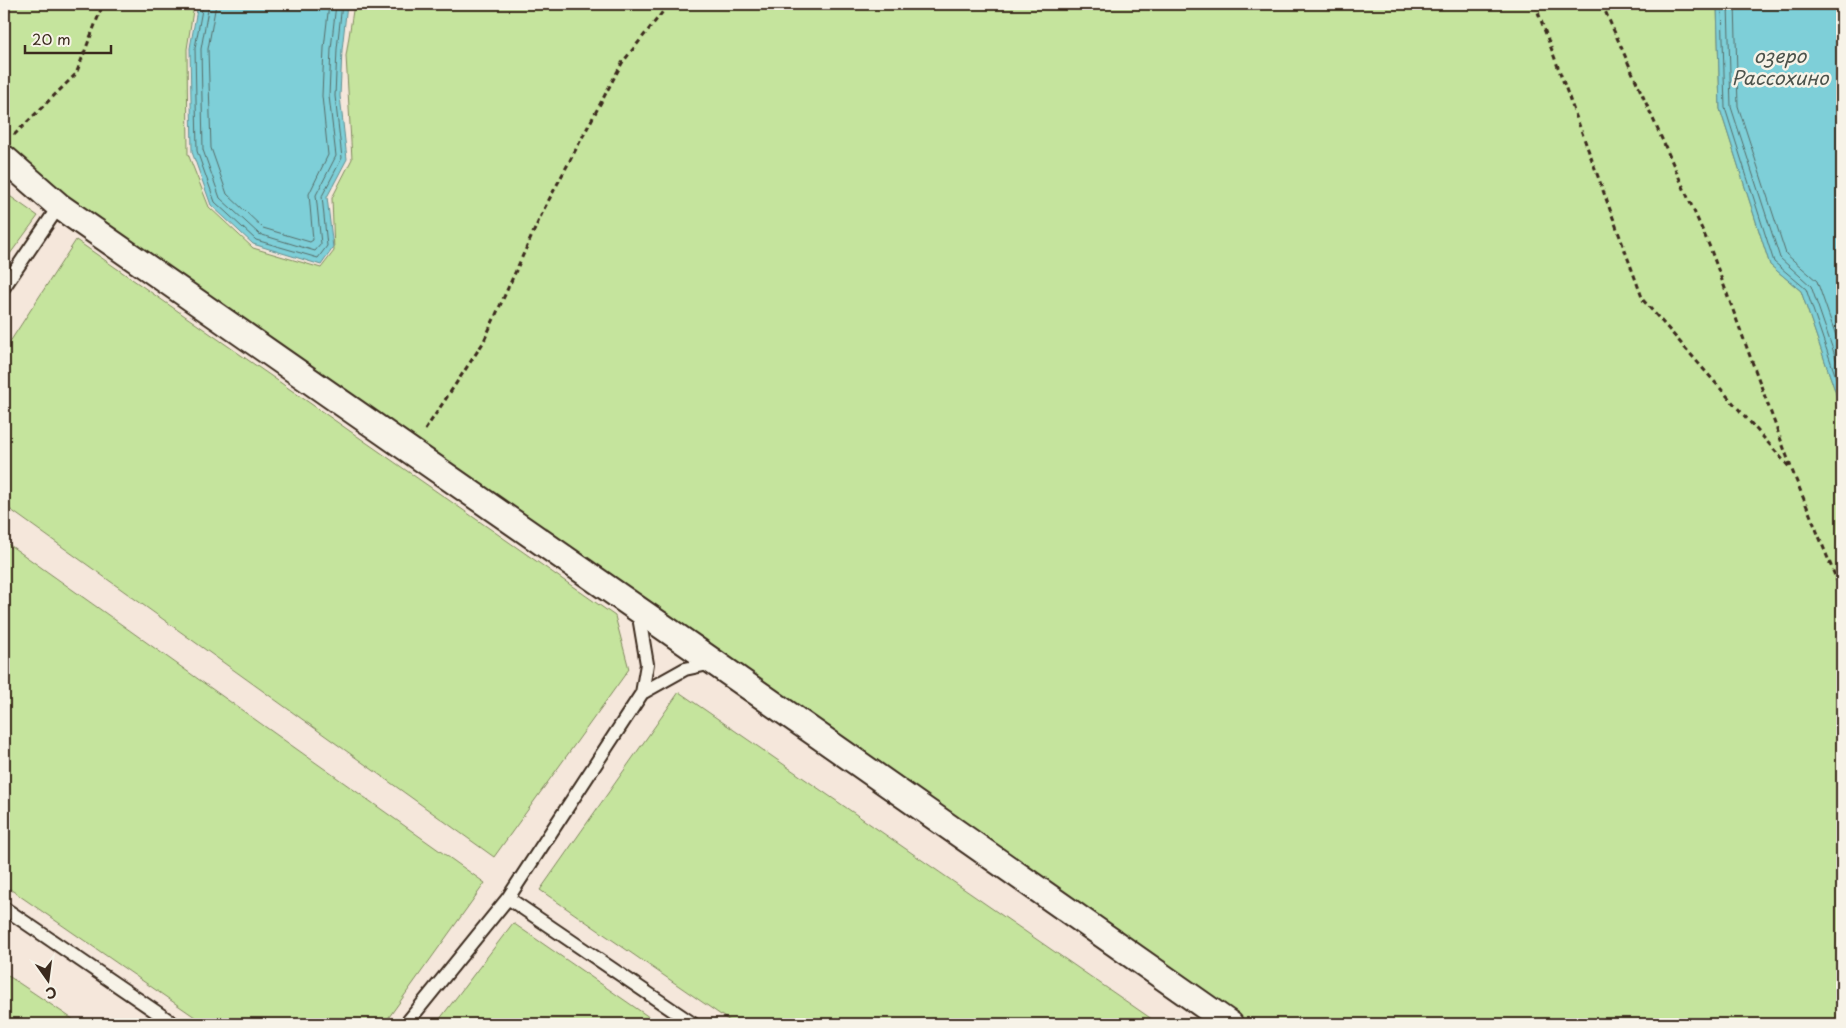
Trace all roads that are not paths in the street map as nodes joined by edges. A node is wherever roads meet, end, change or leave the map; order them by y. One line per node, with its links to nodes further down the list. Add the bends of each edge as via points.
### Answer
1 (7, 148): 2 (street)
2 (59, 206): 3 (lane); 4 (street)
3 (4, 287)
4 (638, 609): 5 (street); 6 (lane, via 647,664)
5 (715, 663): 6 (lane, via 685,669); 12 (street)
6 (642, 692): 7 (lane)
7 (508, 898): 10 (lane); 11 (lane)
8 (4, 908): 9 (lane)
9 (174, 1024)
10 (406, 1024)
11 (693, 1024)
12 (1230, 1024)

